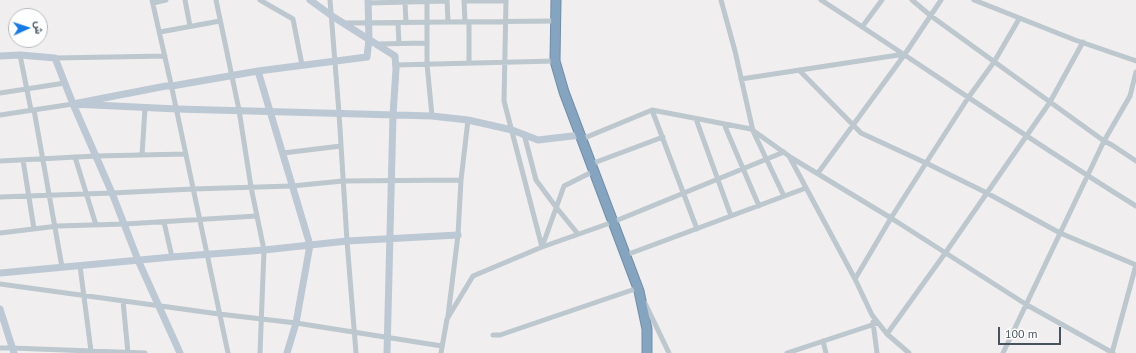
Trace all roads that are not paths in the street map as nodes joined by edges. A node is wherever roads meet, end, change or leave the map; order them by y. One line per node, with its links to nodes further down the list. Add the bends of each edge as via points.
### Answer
1 (166, 0): 17 (street)
2 (184, 0): 36 (street)
3 (216, 0): 27 (street)
4 (260, 0): 56 (street, via 293,20)
5 (310, 0): 23 (street)
6 (330, 0): 23 (street)
7 (447, 0): 19 (street); 30 (street)
8 (485, 0): 9 (street); 20 (street)
9 (506, 0): 28 (street)
10 (556, 0): 26 (highway)
11 (721, 0): 62 (street)
12 (821, 0): 37 (street)
13 (882, 0): 37 (street)
14 (912, 0): 24 (street)
15 (941, 0): 24 (street)
16 (974, 0): 25 (street)
17 (153, 1): 38 (street)
18 (389, 1): 21 (street); 22 (street)
19 (427, 1): 22 (street); 29 (street)
20 (464, 1): 31 (street)
21 (368, 2): 33 (street)
22 (409, 2): 35 (street)
23 (332, 16): 32 (street); 49 (street)
24 (931, 16): 44 (street); 53 (street)
25 (1019, 18): 40 (street); 53 (street)
26 (556, 20): 28 (street); 50 (highway)
27 (220, 21): 36 (street); 61 (street)
28 (506, 21): 31 (street); 52 (street)
29 (427, 22): 30 (street); 35 (street); 41 (street)
30 (448, 22): 31 (street)
31 (467, 22): 54 (street)
32 (344, 23): 33 (street); 39 (street)
33 (369, 23): 34 (street); 39 (street)
34 (398, 23): 35 (street); 43 (street)
35 (406, 23)
36 (190, 26): 38 (street)
37 (862, 27): 44 (street)
38 (160, 32): 47 (street)
39 (369, 39): 42 (street); 49 (street, via 368,57)
40 (1083, 42): 51 (street); 68 (street)
41 (427, 43): 43 (street); 55 (street)
42 (377, 44): 43 (street); 57 (street, via 395,56)
43 (399, 44)
44 (905, 54): 58 (street); 67 (street); 83 (street)
45 (20, 55): 46 (street); 48 (street); 65 (street)
46 (0, 56)
47 (165, 56): 48 (street); 64 (street)
48 (55, 58): 63 (street)
49 (335, 61): 56 (street); 76 (street)
50 (555, 61): 52 (street); 88 (highway)
51 (1136, 61)
52 (506, 62): 54 (street); 84 (street, via 504,101)
53 (994, 62): 67 (street); 68 (street)
54 (469, 63): 55 (street)
55 (427, 64): 57 (street); 79 (street)
56 (302, 65): 59 (street)
57 (395, 65): 78 (street)
58 (799, 70): 62 (street); 83 (street)
59 (258, 71): 61 (street); 75 (street)
60 (1136, 72): 90 (street, via 1130,96)
61 (232, 76): 64 (street); 73 (street)
62 (741, 79): 85 (street)
63 (65, 83): 65 (street); 69 (street)
64 (172, 86): 69 (street); 71 (street)
65 (27, 89): 66 (street); 72 (street)
66 (0, 93)
67 (968, 98): 87 (street); 104 (street)
68 (1050, 102): 87 (street); 90 (street)
69 (73, 104): 70 (street); 72 (street); 96 (street)
70 (145, 108): 71 (street); 95 (street)
71 (177, 109): 73 (street); 94 (street)
72 (33, 110): 77 (street); 99 (street)
73 (239, 110): 75 (street); 114 (street)
74 (652, 110): 80 (street); 88 (street); 89 (street)
75 (270, 111): 76 (street); 92 (street)
76 (339, 113): 78 (street); 91 (street)
77 (0, 115)
78 (393, 115): 79 (street); 112 (street)
79 (432, 116): 81 (street)
80 (696, 119): 82 (street); 109 (street)
81 (468, 120): 84 (street); 110 (street)
82 (724, 124): 85 (street); 106 (street)
83 (853, 125): 104 (street, via 861,133); 107 (street)
84 (512, 130): 86 (street); 146 (street)
85 (753, 131): 93 (street); 100 (street)
86 (524, 134): 88 (street, via 538,140); 127 (street, via 536,180)
87 (1026, 136): 108 (street); 119 (street)
88 (581, 137): 105 (highway)
89 (663, 137): 105 (street); 118 (street)
90 (1104, 142): 103 (street); 108 (street)
91 (341, 146): 92 (street); 111 (street)
92 (283, 152): 113 (street)
93 (784, 152): 97 (street); 100 (street)
94 (186, 154): 95 (street); 115 (street)
95 (142, 155): 96 (street)
96 (96, 156): 98 (street); 117 (street)
97 (790, 156): 107 (street); 116 (street)
98 (75, 157): 99 (street); 120 (street)
99 (43, 159): 101 (street); 121 (street)
100 (767, 159): 106 (street); 123 (street)
101 (24, 160): 102 (street); 122 (street)
102 (0, 161)
103 (1136, 161)
104 (926, 163): 119 (street); 130 (street)
105 (593, 167): 127 (street, via 564,186); 133 (highway)
106 (743, 169): 109 (street); 125 (street)
107 (818, 173): 130 (street)
108 (1088, 176): 126 (street); 140 (street)
109 (718, 179): 118 (street); 129 (street)
110 (461, 180): 112 (street); 142 (street)
111 (343, 181): 112 (street); 113 (street); 144 (street)
112 (392, 181): 143 (street)
113 (292, 186): 114 (street); 145 (street)
114 (252, 187): 115 (street); 128 (street)
115 (193, 188): 117 (street); 131 (street)
116 (806, 188): 123 (street); 157 (street)
117 (112, 193): 120 (street); 134 (street)
118 (684, 193): 133 (street); 137 (street)
119 (987, 193): 140 (street); 148 (street)
120 (86, 194): 121 (street); 135 (street)
121 (50, 195): 122 (street); 136 (street)
122 (29, 196): 124 (street); 138 (street)
123 (784, 196): 125 (street)
124 (0, 197)
125 (759, 206): 129 (street)
126 (1136, 206)
127 (556, 207): 141 (street); 146 (street)
128 (257, 216): 131 (street); 147 (street)
129 (731, 216): 137 (street)
130 (891, 218): 148 (street); 157 (street)
131 (200, 220): 132 (street); 149 (street)
132 (164, 222): 134 (street); 151 (street)
133 (613, 222): 141 (street); 150 (highway)
134 (125, 224): 135 (street); 152 (street)
135 (96, 225): 136 (street)
136 (56, 226): 138 (street); 155 (street)
137 (697, 228): 150 (street)
138 (34, 229): 139 (street)
139 (0, 233)
140 (1060, 233): 153 (street); 162 (street)
141 (578, 234): 146 (street)
142 (458, 235): 143 (street); 167 (street)
143 (390, 239): 144 (street); 173 (street)
144 (347, 241): 145 (street); 170 (street)
145 (310, 245): 147 (street); 168 (street)
146 (542, 247): 167 (street, via 473,276)
147 (264, 250): 149 (street); 166 (street)
148 (946, 252): 162 (street); 171 (street)
149 (207, 254): 151 (street); 165 (street)
150 (626, 255): 159 (highway)
151 (172, 257): 152 (street)
152 (138, 260): 154 (street); 163 (street)
153 (1136, 265): 195 (street)
154 (80, 266): 155 (street); 160 (street)
155 (62, 267): 156 (street)
156 (0, 273)
157 (855, 279): 169 (street)
158 (0, 284): 160 (street)
159 (638, 290): 172 (street, via 500,335); 188 (highway, via 647,329); 189 (street)
160 (84, 295): 161 (street); 178 (street)
161 (123, 301): 163 (street); 179 (street)
162 (1027, 304): 194 (street); 195 (street)
163 (159, 306): 165 (street); 181 (street)
164 (0, 309): 177 (street)
165 (220, 314): 166 (street); 182 (street)
166 (262, 319): 168 (street); 183 (street)
167 (447, 319): 175 (street)
168 (296, 323): 170 (street); 184 (street)
169 (876, 324): 171 (street); 174 (street); 192 (street)
170 (354, 332): 173 (street); 185 (street)
171 (887, 334): 193 (street)
172 (493, 335)
173 (387, 338): 175 (street); 186 (street)
174 (823, 341): 190 (street); 191 (street)
175 (442, 346): 187 (street)
176 (0, 348): 177 (street)
177 (13, 350): 178 (street)
178 (91, 351): 179 (street)
179 (128, 353): 180 (street)
180 (145, 353)
181 (180, 353)
182 (228, 353)
183 (260, 353)
184 (287, 353)
185 (356, 353)
186 (387, 353)
187 (441, 353)
188 (647, 353)
189 (669, 353)
190 (787, 353)
191 (826, 353)
192 (877, 353)
193 (909, 353)
194 (1003, 353)
195 (1113, 353)

